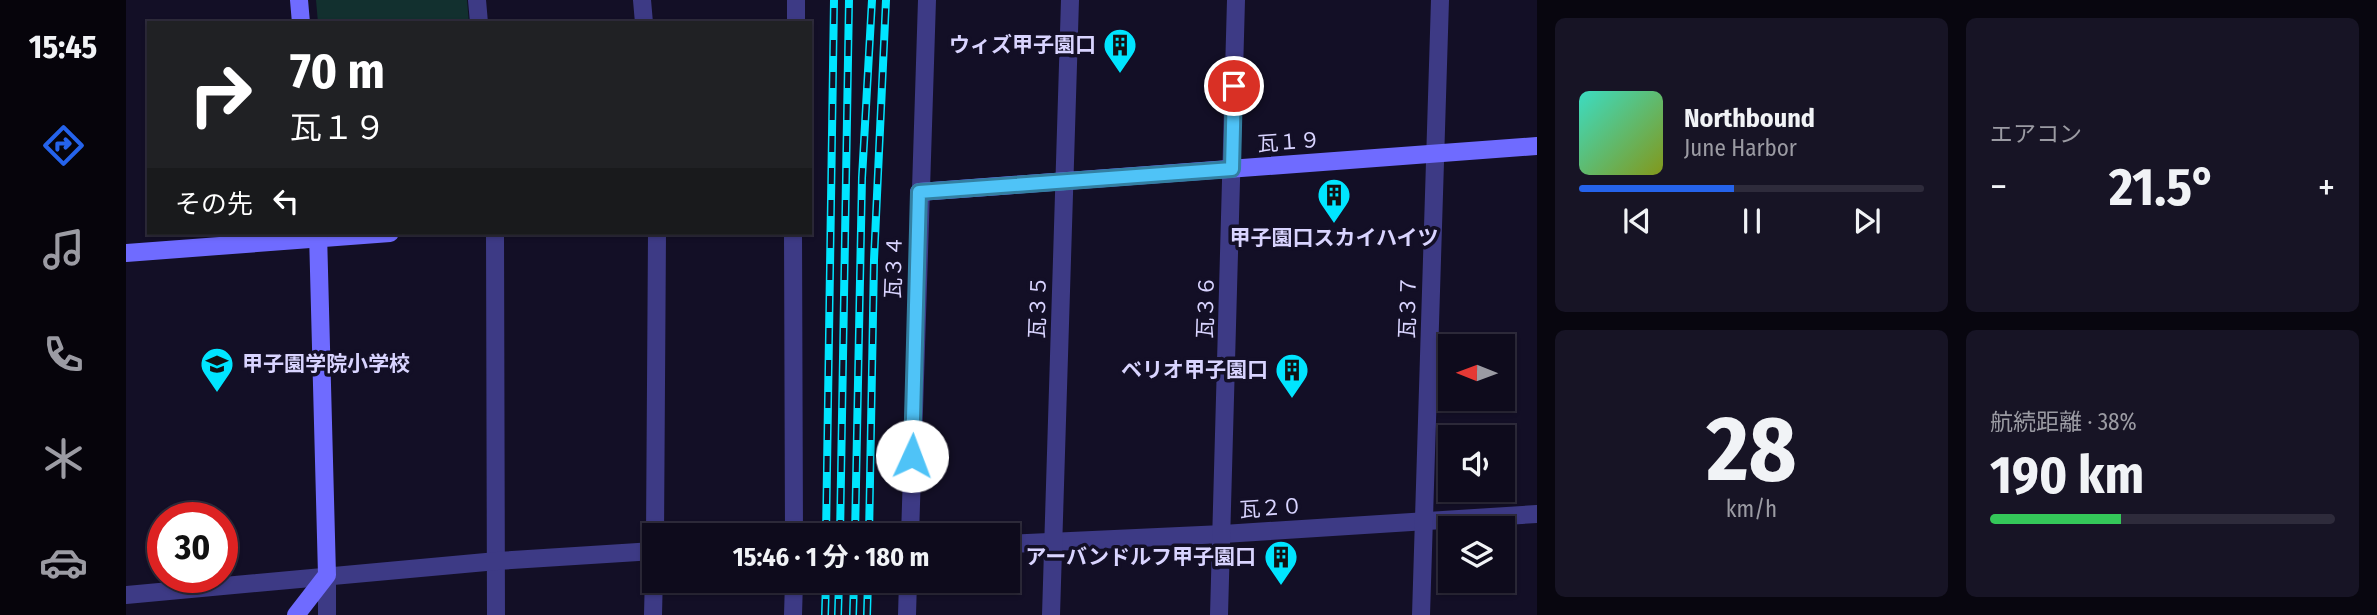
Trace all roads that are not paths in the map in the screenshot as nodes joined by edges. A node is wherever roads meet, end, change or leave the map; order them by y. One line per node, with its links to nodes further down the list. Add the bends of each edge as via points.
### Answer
1 (299, 0): 9 (street)
2 (477, 0): 10 (street)
3 (642, 0): 11 (street)
4 (796, 0): 12 (street)
5 (927, 0): 17 (street, 瓦３４)
6 (1070, 0): 16 (street, 瓦３５)
7 (1236, 0): 15 (street, 瓦３６)
8 (1440, 0): 14 (street, 瓦３７)
9 (301, 21)
10 (479, 21)
11 (644, 21)
12 (796, 21)
13 (1537, 146): 14 (street, 瓦１９)
14 (1436, 153): 15 (street, 瓦１９); 24 (street, 瓦３７)
15 (1232, 169): 16 (street, 瓦１９); 28 (street, 瓦３６)
16 (1064, 182): 17 (street, 瓦１９); 29 (street, 瓦３５)
17 (919, 192): 27 (street, 瓦３４)
18 (318, 235): 22 (street); 33 (street)
19 (495, 235): 32 (street)
20 (657, 235): 25 (street)
21 (793, 235): 26 (street)
22 (126, 253)
23 (1537, 514): 24 (street, 瓦２０)
24 (1423, 521): 28 (street, 瓦２０); 46 (street, 瓦３７)
25 (655, 523)
26 (794, 523)
27 (910, 523)
28 (1223, 534): 29 (street, 瓦２０); 45 (street, 瓦３６)
29 (1053, 542): 30 (street, 瓦２０); 44 (street, 瓦３５)
30 (1020, 543)
31 (642, 552): 32 (street)
32 (497, 561): 33 (street); 40 (street)
33 (327, 575): 37 (street); 38 (street); 39 (street)
34 (654, 593): 41 (street)
35 (794, 593): 42 (street)
36 (908, 593): 43 (street)
37 (126, 595)
38 (296, 615)
39 (327, 615)
40 (496, 615)
41 (653, 615)
42 (793, 615)
43 (907, 615)
44 (1051, 615)
45 (1219, 615)
46 (1421, 615)

